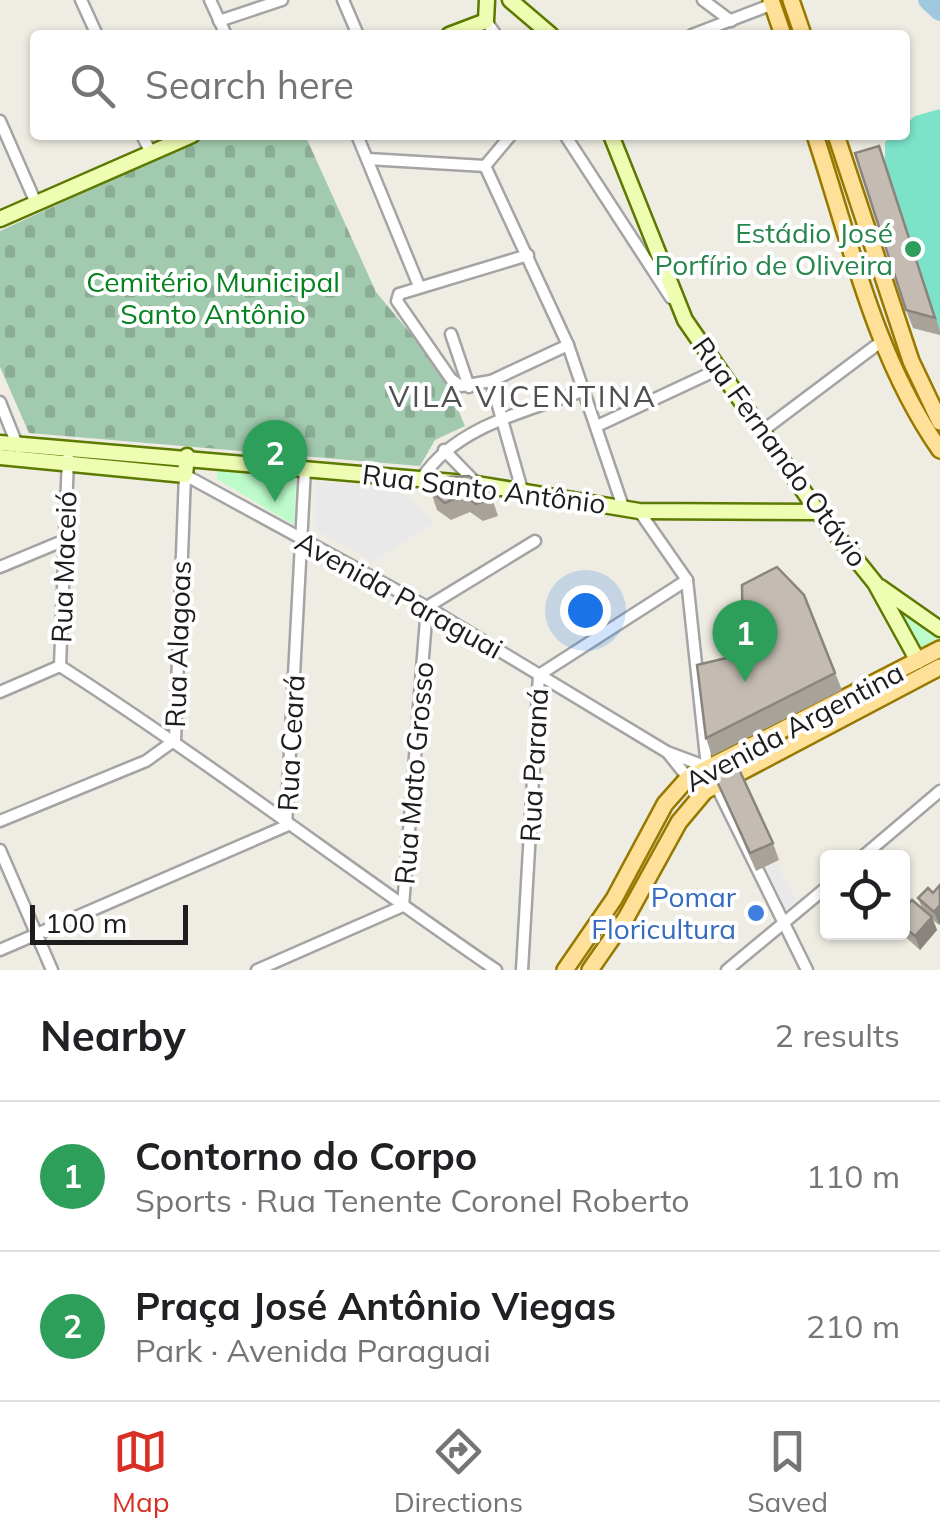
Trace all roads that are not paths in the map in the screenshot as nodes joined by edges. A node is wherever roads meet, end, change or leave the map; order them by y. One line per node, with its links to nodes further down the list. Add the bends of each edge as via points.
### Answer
1 (81, 0): 13 (street)
2 (210, 0): 11 (street)
3 (282, 0): 11 (street)
4 (343, 0): 15 (street)
5 (487, 0): 12 (street)
6 (510, 0): 18 (street)
7 (704, 0): 10 (street)
8 (791, 0): 21 (main road)
9 (772, 2): 10 (street); 20 (main road)
10 (731, 20): 19 (street)
11 (219, 21): 14 (street)
12 (486, 22): 16 (street); 17 (street)
13 (95, 30)
14 (224, 30)
15 (356, 30)
16 (463, 30)
17 (492, 30)
18 (545, 30)
19 (705, 30)
20 (780, 30)
21 (801, 30)
22 (0, 121): 34 (street)
23 (144, 140): 31 (street)
24 (181, 140): 31 (street)
25 (359, 140): 32 (street)
26 (507, 140): 33 (street)
27 (568, 140): 38 (street)
28 (613, 140): 38 (street, Rua Fernando Otávio)
29 (817, 140): 40 (main road)
30 (838, 140): 48 (main road, via 905,343)
31 (151, 153): 34 (street)
32 (368, 159): 33 (street); 37 (street)
33 (485, 166): 36 (street)
34 (36, 203): 35 (street)
35 (0, 219)
36 (528, 255): 37 (street); 41 (street)
37 (419, 286): 44 (street, via 398,294 398,305 451,380)
38 (685, 320): 42 (street, Rua Fernando Otávio)
39 (451, 334): 44 (street)
40 (882, 341): 50 (street); 53 (main road)
41 (568, 344): 43 (street); 45 (street)
42 (719, 369): 49 (street); 50 (street, Rua Fernando Otávio)
43 (490, 380): 44 (street); 47 (street)
44 (469, 387)
45 (585, 390): 47 (street); 49 (street)
46 (0, 402): 54 (street)
47 (504, 420): 52 (street); 62 (street)
48 (940, 422)
49 (597, 426): 63 (street)
50 (762, 432): 65 (street, Rua Fernando Otávio)
51 (0, 444): 54 (street, Avenida Paraguai)
52 (444, 450): 60 (street); 61 (street)
53 (940, 450)
54 (18, 452): 55 (street, Avenida Paraguai); 57 (street, Avenida Paraguai)
55 (68, 455): 56 (street, Avenida Paraguai); 59 (street, Avenida Paraguai); 66 (street, Rua Maceió)
56 (186, 456): 58 (street, Rua Santo Antônio); 59 (street)
57 (0, 457)
58 (305, 468): 60 (street, Rua Santo Antônio); 68 (street, Rua Ceará)
59 (185, 475): 68 (street, Avenida Paraguai); 80 (street, Rua Alagoas)
60 (422, 478): 61 (street, Rua Santo Antônio)
61 (477, 484): 62 (street, Rua Santo Antônio)
62 (522, 490): 63 (street, Rua Santo Antônio)
63 (623, 507): 64 (street, Rua Santo Antônio)
64 (639, 511): 65 (street); 70 (street, Rua Santo Antônio)
65 (818, 512): 71 (street, Rua Fernando Otávio)
66 (65, 540): 69 (street); 76 (street, Rua Maceió)
67 (534, 540): 72 (street)
68 (303, 541): 72 (street, Avenida Paraguai); 87 (street, Rua Ceará)
69 (0, 567)
70 (687, 580): 78 (street, Rua Paraná); 82 (street)
71 (875, 583): 73 (street); 75 (street)
72 (427, 608): 78 (street, Avenida Paraguai); 91 (street, Rua Mato Grosso)
73 (940, 629)
74 (940, 650): 75 (main road, Avenida Argentina)
75 (918, 662): 82 (main road, Avenida Argentina)
76 (60, 666): 79 (street, Rua Maceió); 80 (street)
77 (940, 668): 84 (main road, Avenida Argentina)
78 (538, 674): 81 (street, Avenida Paraguai); 98 (street, Rua Paraná)
79 (0, 692)
80 (175, 740): 86 (street, Rua Alagoas, via 146,761); 87 (street)
81 (667, 752): 82 (street, Avenida Paraguai); 83 (street, Avenida Paraguai)
82 (706, 767): 83 (main road, Avenida Argentina); 84 (street)
83 (688, 778): 99 (main road, Avenida Argentina)
84 (715, 785): 92 (street); 100 (main road, Avenida Argentina, via 689,807)
85 (940, 791): 89 (street)
86 (0, 821)
87 (286, 826): 91 (street); 93 (street, Rua Ceará)
88 (0, 850): 93 (street)
89 (870, 850)
90 (820, 893): 92 (street)
91 (403, 906): 96 (street, Rua Mato Grosso); 97 (street)
92 (782, 925): 101 (street); 102 (street)
93 (35, 936): 94 (street, Rua Ceará); 95 (street)
94 (0, 950)
95 (52, 970)
96 (257, 970)
97 (496, 970)
98 (522, 970)
99 (565, 970)
100 (590, 970)
101 (728, 970)
102 (807, 970)

